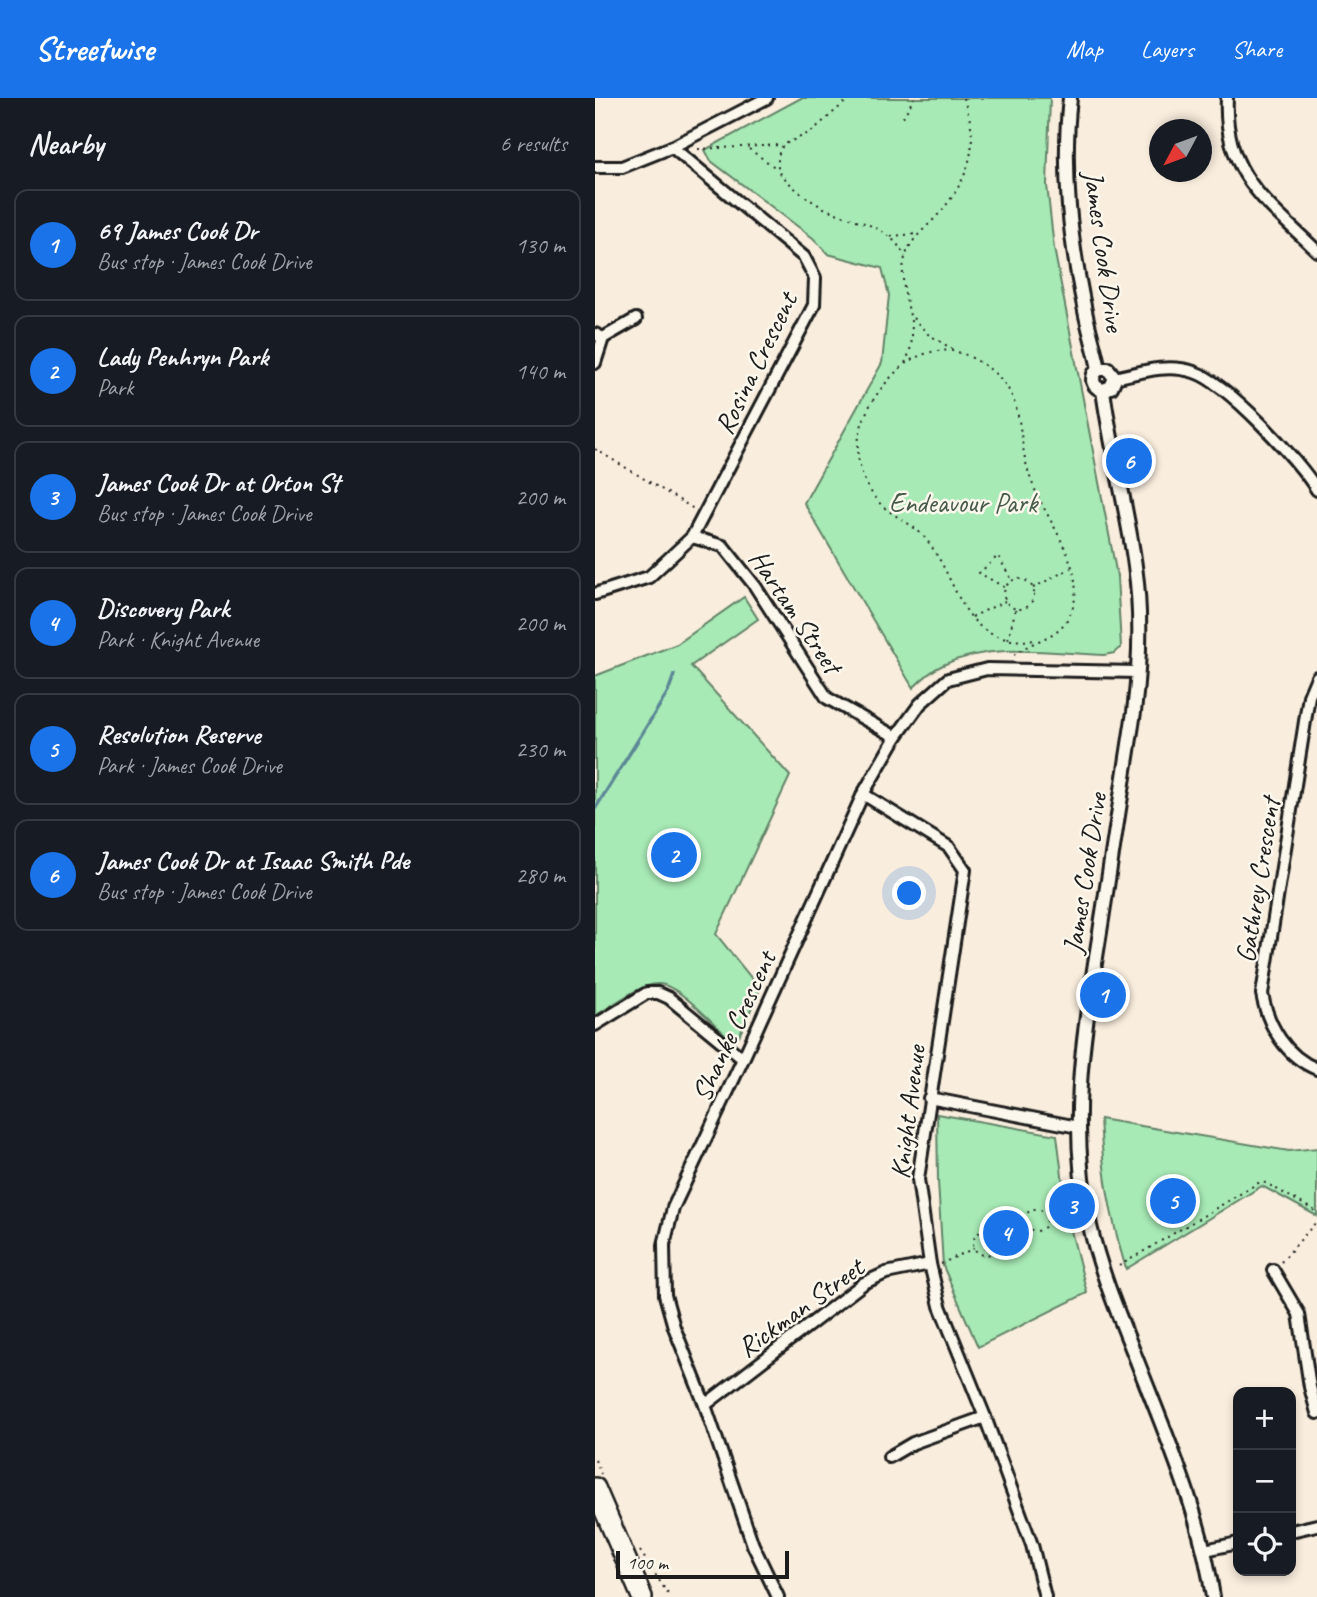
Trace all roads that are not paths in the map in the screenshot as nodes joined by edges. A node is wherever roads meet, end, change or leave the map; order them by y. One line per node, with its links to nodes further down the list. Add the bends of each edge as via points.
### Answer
1 (767, 98): 4 (street)
2 (1070, 98): 10 (street, James Cook Drive, via 1066,155 1069,215)
3 (1227, 98): 6 (street, via 1229,142 1244,177)
4 (673, 148): 5 (street, via 622,167); 14 (street, Rosina Crescent, via 804,257 815,278 814,305)
5 (595, 167)
6 (1317, 251)
7 (636, 319): 8 (street)
8 (599, 336): 9 (street)
9 (595, 363)
10 (1099, 369): 11 (street, via 1108,369); 12 (street, via 1093,382)
11 (1115, 378): 12 (street, via 1111,387); 13 (street, via 1162,368 1206,378 1262,427)
12 (1103, 390): 16 (street, James Cook Drive, via 1135,566)
13 (1317, 490)
14 (692, 537): 15 (street, Rosina Crescent, via 649,577); 18 (street, Hartam Street, via 723,546 755,586 827,698)
15 (595, 594)
16 (1138, 672): 18 (street, Shanke Crescent, via 987,669 948,679 920,704); 24 (street, James Cook Drive, via 1081,1056)
17 (1317, 677): 22 (street, Gathrey Crescent, via 1309,696 1262,994 1281,1041)
18 (897, 737): 19 (street, Shanke Crescent)
19 (863, 794): 21 (street, Shanke Crescent); 23 (street, Knight Avenue, via 949,847 965,870)
20 (595, 1025): 21 (street, via 647,993 658,993)
21 (744, 1059): 27 (street, Shanke Crescent, via 674,1208 664,1245 666,1295 674,1327)
22 (1317, 1069)
23 (929, 1098): 24 (street); 25 (street, Knight Avenue, via 918,1179)
24 (1078, 1127): 35 (street, James Cook Drive, via 1086,1203 1104,1275 1193,1507)
25 (930, 1267): 27 (street, Rickman Street, via 886,1273 864,1283); 29 (street, Knight Avenue, via 940,1306)
26 (1273, 1270): 28 (street, via 1299,1314)
27 (705, 1405): 37 (street, Shanke Crescent, via 753,1545)
28 (1317, 1413)
29 (985, 1417): 30 (street, via 913,1443); 38 (street, Knight Avenue, via 1032,1545)
30 (889, 1457)
31 (595, 1488): 36 (highway)
32 (1317, 1525): 33 (street)
33 (1296, 1530)
34 (1233, 1544): 35 (street)
35 (1205, 1550): 39 (street, James Cook Drive)
36 (642, 1597)
37 (778, 1597)
38 (1045, 1597)
39 (1213, 1597)

